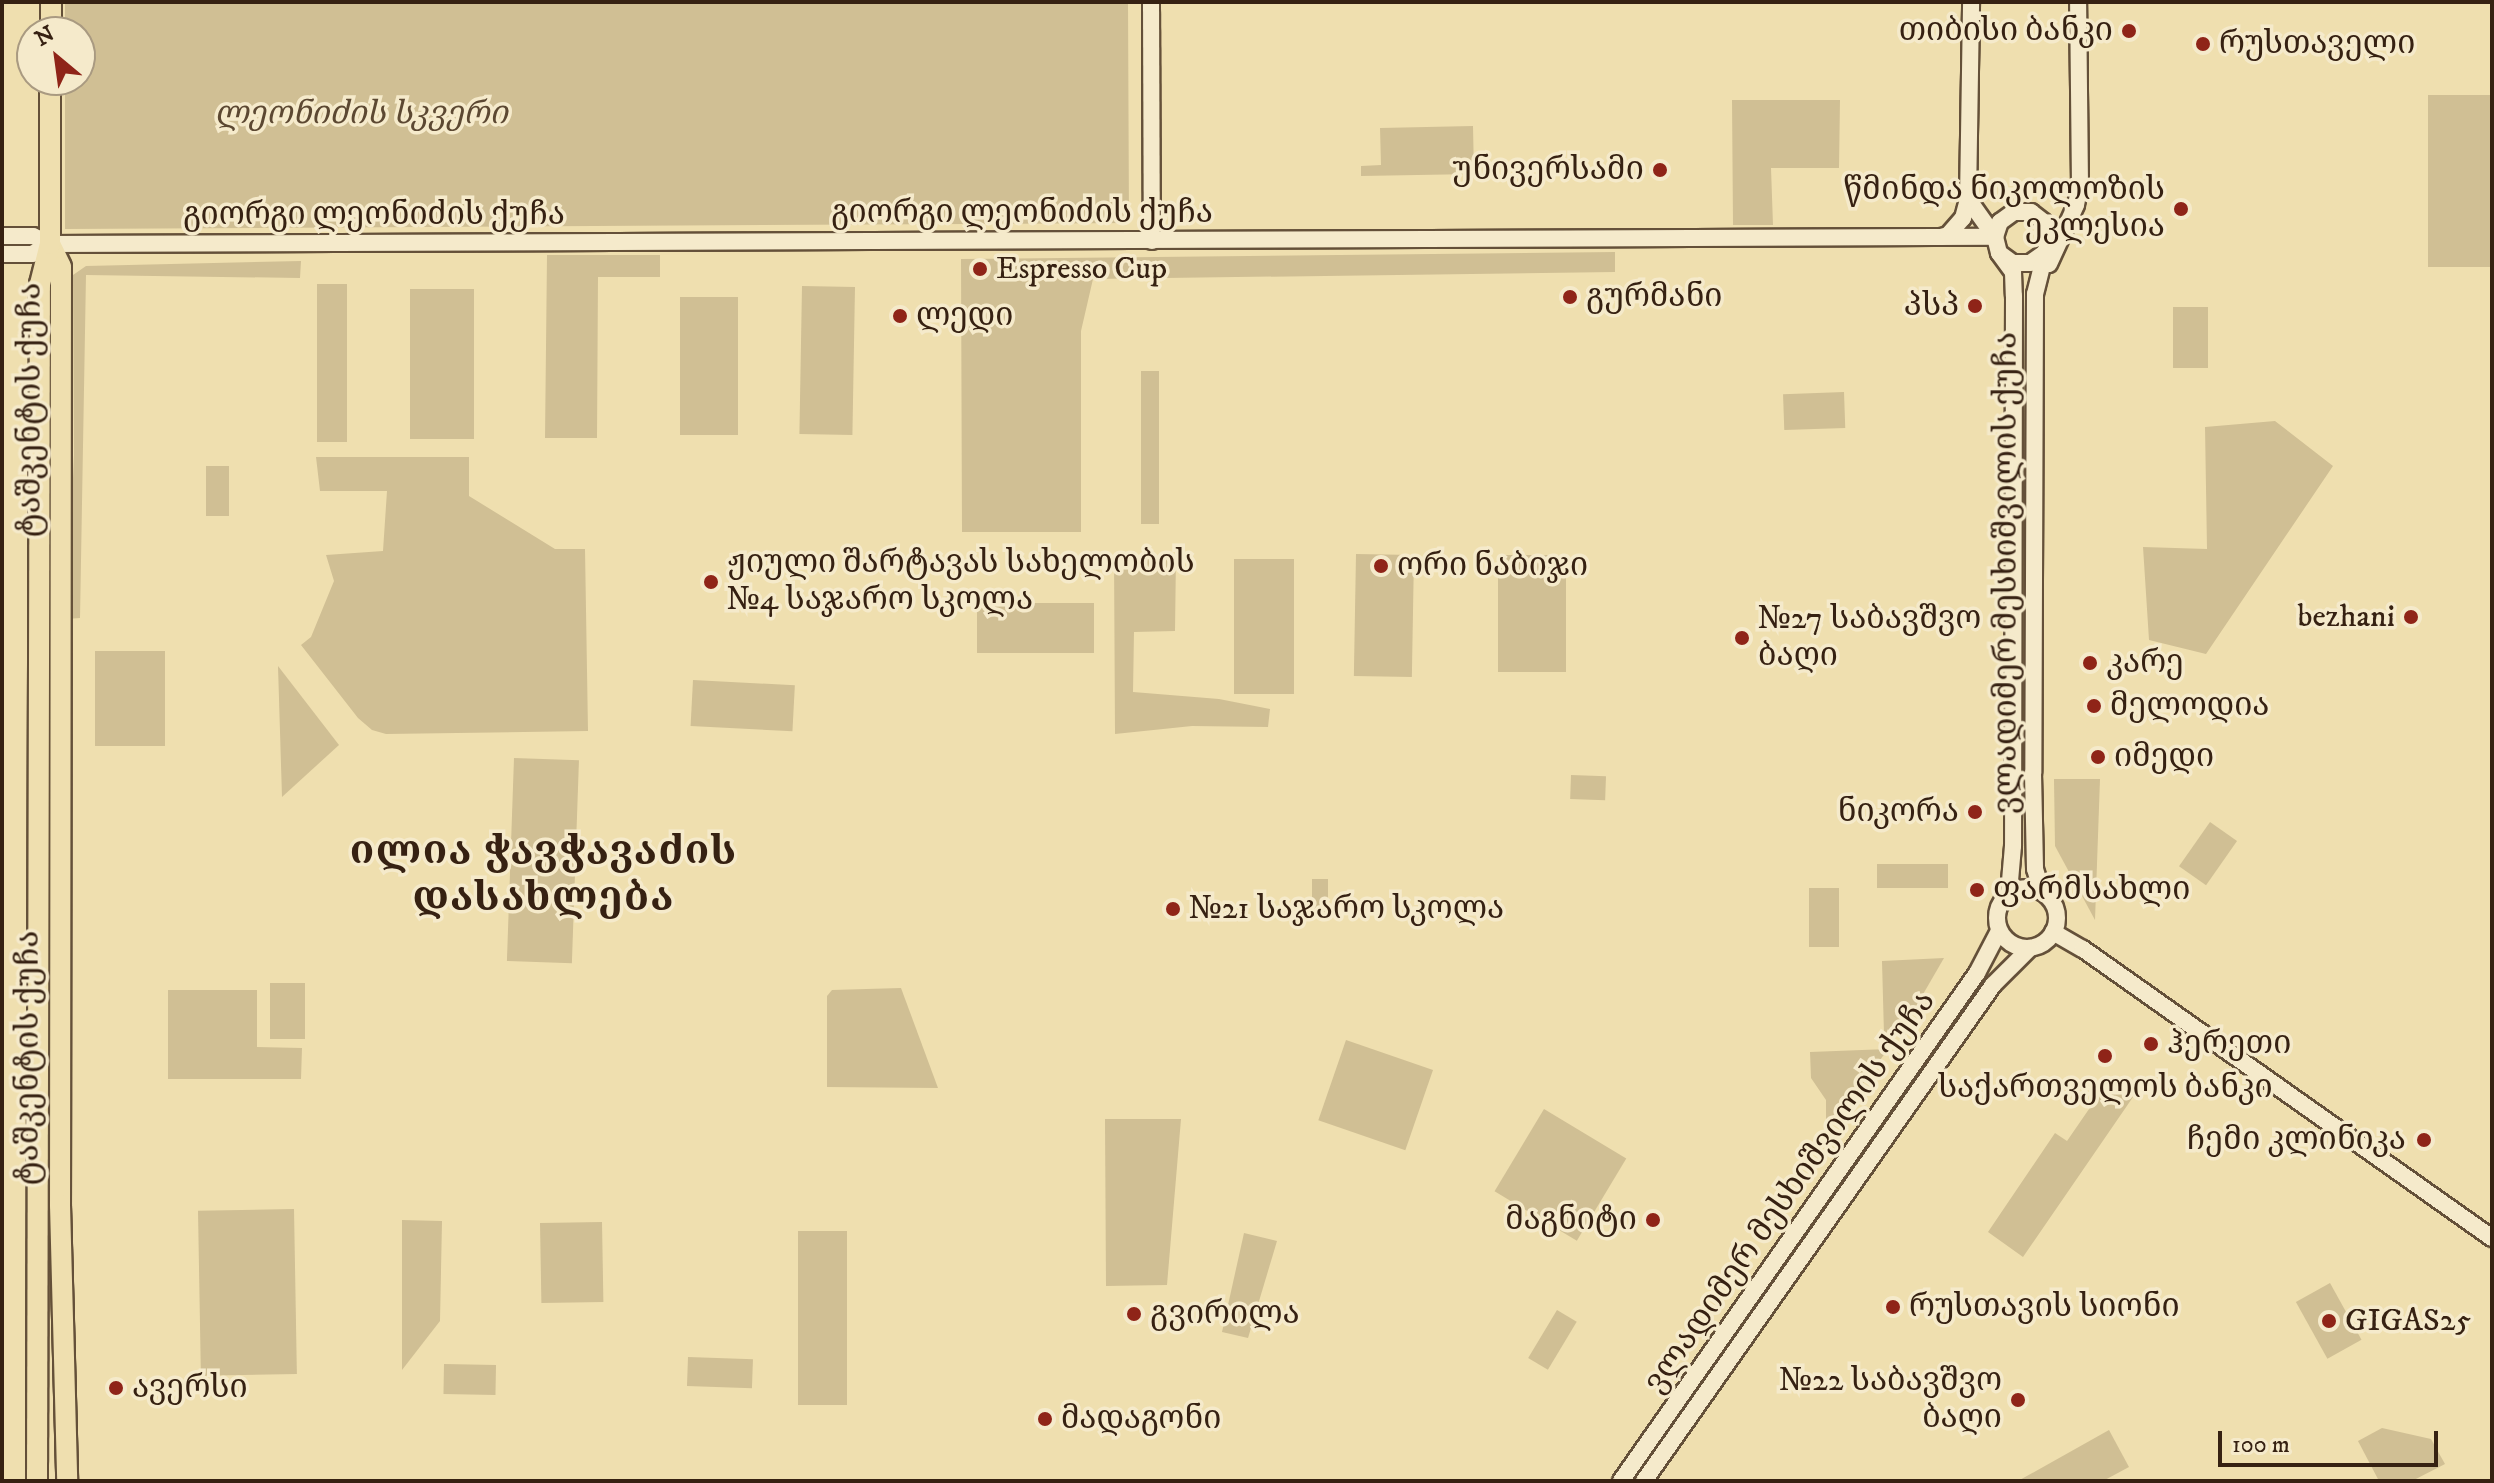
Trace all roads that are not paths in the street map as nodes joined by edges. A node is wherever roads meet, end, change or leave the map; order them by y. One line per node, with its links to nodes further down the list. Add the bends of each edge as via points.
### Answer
1 (1151, 2): 10 (street)
2 (1971, 2): 5 (street)
3 (2078, 2): 6 (street)
4 (50, 96): 11 (main road)
5 (1968, 199): 9 (street, via 1963,218 1948,235); 12 (street, ვლადიმერ მესხიშვილის ქუჩა)
6 (2076, 205): 7 (street); 15 (street)
7 (2044, 222): 12 (street, via 2031,212 2014,212 2000,222); 14 (street, via 2049,238)
8 (2, 236): 11 (street, გიორგი ლეონიძის ქუჩა, via 33,236)
9 (1935, 238): 10 (street, გიორგი ლეონიძის ქუჩა); 12 (street, გიორგი ლეონიძის ქუჩა)
10 (1152, 241): 11 (street, გიორგი ლეონიძის ქუჩა)
11 (50, 244): 13 (street, გიორგი ლეონიძის ქუჩა, via 32,254); 22 (main road, ტაშკენტის ქუჩა, via 40,284); 23 (main road, ტაშკენტის ქუჩა, via 61,267 60,1205)
12 (1997, 245): 14 (street, via 2013,263 2030,263); 17 (street, ვლადიმერ მესხიშვილის ქუჩა, via 2013,272 2014,296)
13 (2, 254)
14 (2043, 254): 15 (street, ვლადიმერ მესხიშვილის ქუჩა)
15 (2035, 294): 16 (street, ვლადიმერ მესხიშვილის ქუჩა, via 2033,773 2035,869)
16 (2042, 892): 17 (street, via 2025,887); 19 (street, via 2056,910)
17 (2009, 893): 18 (street, via 1997,910)
18 (1999, 931): 20 (street, via 2017,947); 24 (street, ვლადიმერ მესხიშვილის ქუჩა, via 1977,973)
19 (2053, 932): 20 (street); 21 (street)
20 (2030, 948): 25 (street, ვლადიმერ მესხიშვილის ქუჩა, via 1993,985)
21 (2492, 1238)
22 (37, 1481)
23 (67, 1481)
24 (1621, 1481)
25 (1644, 1481)

